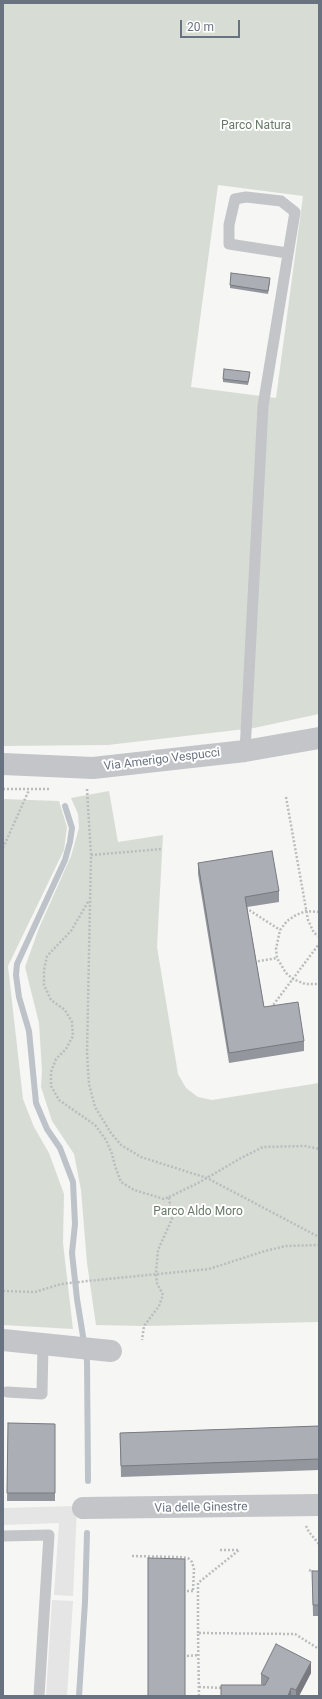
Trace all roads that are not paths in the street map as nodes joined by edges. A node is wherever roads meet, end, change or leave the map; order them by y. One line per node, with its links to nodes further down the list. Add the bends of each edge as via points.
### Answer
1 (287, 253): 1 (lane, via 294,212 281,201 246,197 235,199 229,224 229,244); 3 (lane, via 263,406)
2 (319, 738): 3 (street, Via Amerigo Vespucci)
3 (245, 750): 4 (street, Via Amerigo Vespucci, via 94,768)
4 (3, 764)
5 (3, 1340): 6 (street)
6 (43, 1343): 7 (street); 8 (lane, via 42,1394)
7 (111, 1351)
8 (7, 1392)
9 (319, 1505): 10 (street, Via delle Ginestre)
10 (83, 1508)
11 (3, 1536): 12 (lane, via 48,1535)
12 (39, 1696)

